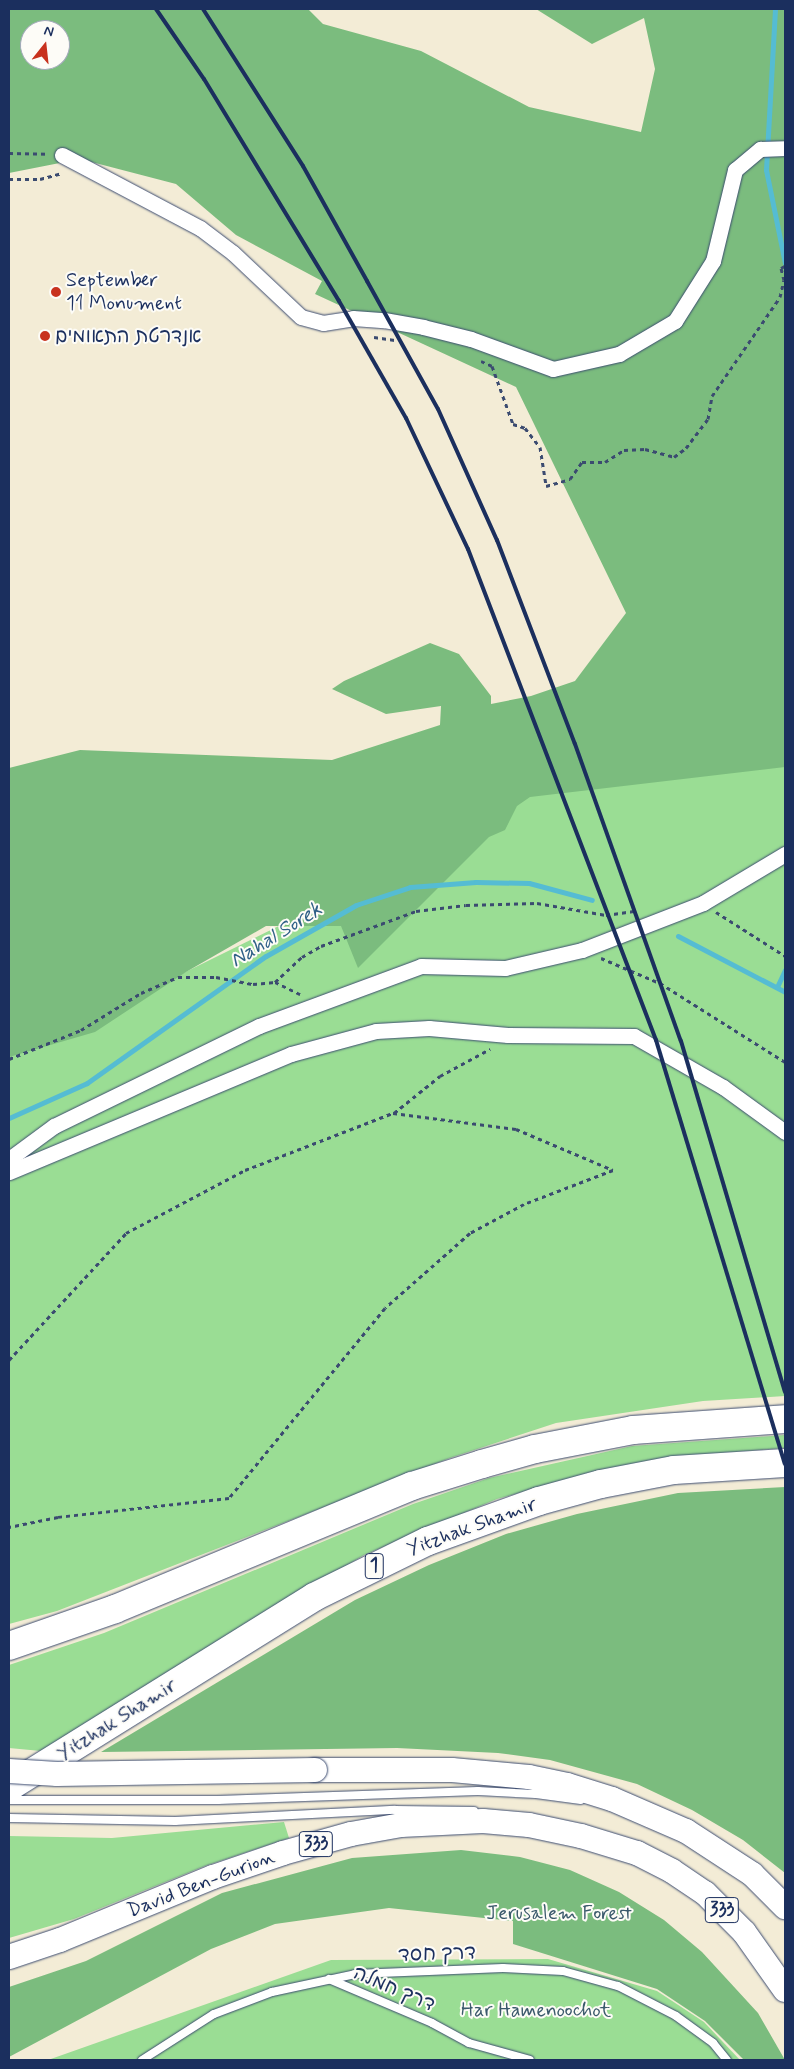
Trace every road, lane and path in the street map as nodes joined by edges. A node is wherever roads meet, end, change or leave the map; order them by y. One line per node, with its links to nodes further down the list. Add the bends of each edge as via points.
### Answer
1 (785, 148): 3 (street, via 760,149 735,170 713,261 675,321 619,354 553,368 471,339 422,327 384,320 353,318 323,322 301,317 265,281 200,228)
2 (9, 153): 3 (path)
3 (62, 155): 4 (path)
4 (65, 172)
5 (785, 854): 6 (street)
6 (703, 903): 8 (street); 9 (path)
7 (645, 910): 10 (path, via 606,915 537,903 466,905 416,911 321,946 302,957)
8 (582, 950): 11 (street, via 505,968 421,966); 14 (path, via 660,983)
9 (785, 956)
10 (275, 982): 11 (path); 13 (path, via 253,984 216,977 178,977 141,993 81,1030)
11 (318, 1005): 17 (street, via 259,1026 54,1126)
12 (508, 1034): 15 (path, via 485,1054 440,1076); 16 (street, via 634,1036 723,1088); 18 (street, via 429,1028 376,1031 291,1054)
13 (9, 1059)
14 (785, 1062)
15 (393, 1113): 19 (path, via 245,1170 126,1232); 22 (path, via 516,1129 613,1170 524,1204 470,1233 385,1308 229,1498 58,1517)
16 (785, 1132)
17 (9, 1159)
18 (9, 1172)
19 (9, 1360)
20 (785, 1419): 23 (highway, via 633,1430 536,1448 412,1486 115,1609)
21 (785, 1463): 25 (highway, Yitzhak Shamir / 1, via 674,1470 601,1484 539,1501 428,1541 314,1597)
22 (9, 1527)
23 (9, 1646)
24 (9, 1771): 28 (main road, 333, bridge, via 57,1774 452,1770 529,1777 612,1799)
25 (9, 1787)
26 (9, 1800): 28 (lane, via 218,1800 478,1791 536,1794 593,1802)
27 (9, 1818): 29 (lane, via 219,1819 395,1810 478,1811 565,1826)
28 (686, 1831): 30 (main road, 333, via 752,1874)
29 (637, 1853): 31 (main road, David Ben-Gurion / 333, via 529,1825 458,1821 401,1825 283,1853); 33 (main road, David Ben-Gurion / 333, via 705,1893 744,1932)
30 (785, 1907)
31 (9, 1957)
32 (329, 1979): 34 (lane, דרך חסד, via 272,1992 214,2014); 35 (lane, דרך חמלה, via 432,2023 469,2043); 36 (lane, דרך חסד, via 355,1974 503,1968 563,1970 618,1986 676,2016 713,2043)
33 (785, 1990)
34 (142, 2060)
35 (530, 2060)
36 (727, 2060)

